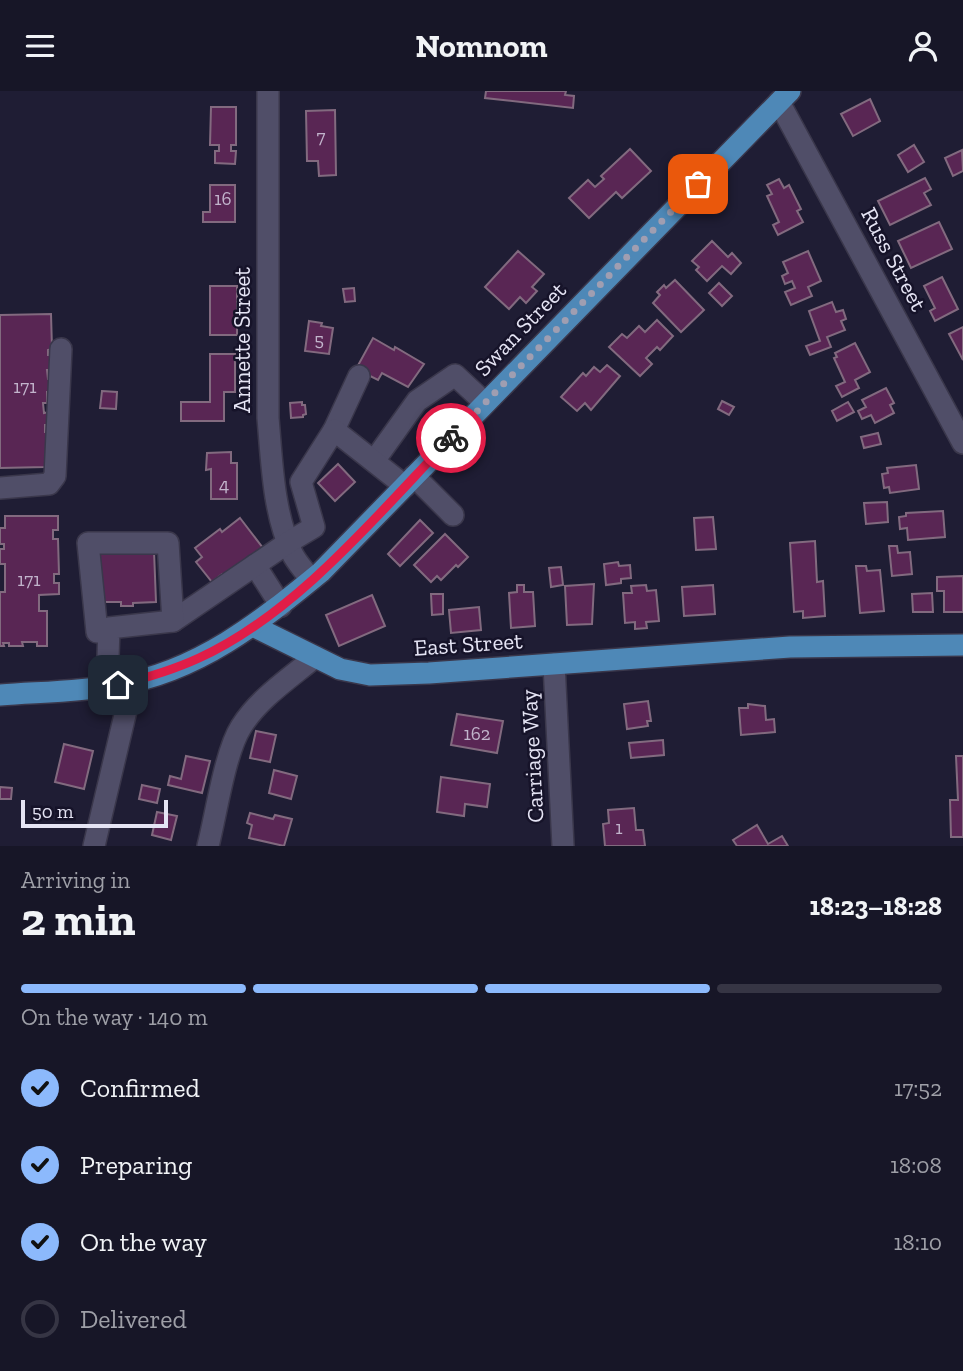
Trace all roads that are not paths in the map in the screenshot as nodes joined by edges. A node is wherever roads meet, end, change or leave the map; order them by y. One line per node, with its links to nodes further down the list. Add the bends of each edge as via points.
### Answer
1 (268, 91): 12 (street, Annette Street, via 268,418 276,504)
2 (784, 96): 5 (main road, Swan Street); 7 (street, Russ Street)
3 (61, 349): 10 (street, via 55,476 49,484)
4 (359, 376): 6 (street)
5 (485, 403): 8 (street, via 455,375 417,401); 9 (main road, Swan Street)
6 (334, 430): 8 (street); 12 (street, via 300,482 314,527)
7 (961, 432)
8 (373, 461): 9 (street)
9 (410, 481): 11 (street); 14 (main road, Swan Street)
10 (0, 488)
11 (453, 515)
12 (289, 542): 13 (street); 14 (street, Annette Street)
13 (255, 565): 15 (street); 16 (street)
14 (311, 580): 15 (main road, Swan Street)
15 (281, 606): 17 (main road, Swan Street)
16 (173, 621): 18 (street); 18 (street, via 168,543 88,543 97,632)
17 (253, 626): 20 (main road, East Street); 22 (main road, via 200,658)
18 (108, 628): 23 (street)
19 (963, 645): 21 (main road, East Street, via 790,647)
20 (315, 657): 21 (main road, East Street, via 340,669 370,675); 26 (street, via 258,706 240,728)
21 (554, 664): 27 (street, Carriage Way)
22 (133, 681): 23 (main road); 25 (street)
23 (107, 686): 24 (main road)
24 (0, 695)
25 (94, 846)
26 (208, 846)
27 (563, 846)

